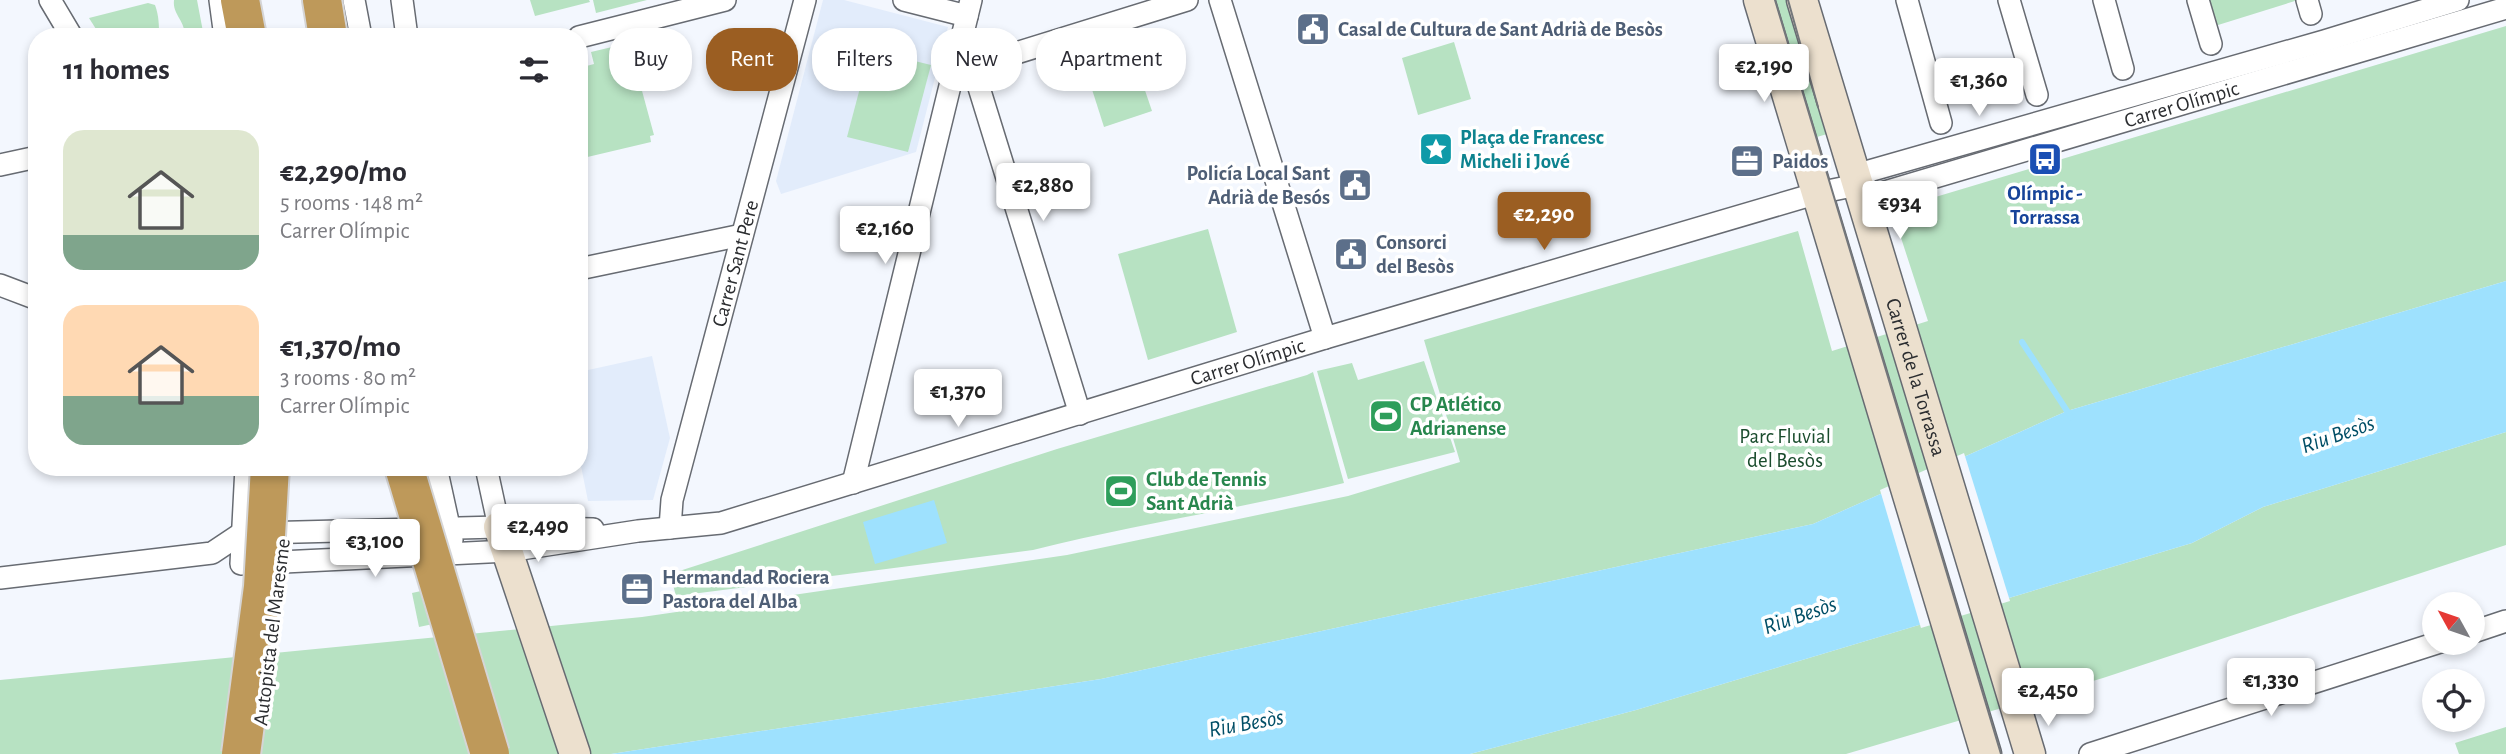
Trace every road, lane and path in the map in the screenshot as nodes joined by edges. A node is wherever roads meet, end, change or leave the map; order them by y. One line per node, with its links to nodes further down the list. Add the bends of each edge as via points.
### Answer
1 (50, 0): 22 (street)
2 (220, 0): 23 (street)
3 (240, 0): 24 (highway)
4 (268, 0): 25 (highway)
5 (322, 0): 26 (highway)
6 (354, 0): 27 (street)
7 (402, 0): 28 (street)
8 (724, 0): 30 (street)
9 (805, 0): 42 (street, Carrer Sant Pere)
10 (904, 0): 20 (street)
11 (1187, 0): 32 (street)
12 (1220, 0): 46 (street)
13 (1759, 0): 41 (street, Carrer de la Torrassa)
14 (1802, 0): 40 (street, Carrer de la Torrassa)
15 (1907, 0): 37 (street)
16 (2009, 0): 36 (street)
17 (2104, 0): 33 (street)
18 (2198, 0): 31 (street)
19 (2458, 0): 40 (street, Carrer Olímpic, via 1869,171)
20 (969, 8): 29 (street)
21 (2506, 8): 40 (street, Carrer Olímpic, via 1878,194)
22 (67, 28)
23 (224, 28)
24 (245, 28)
25 (271, 28)
26 (327, 28)
27 (359, 28)
28 (406, 28)
29 (965, 28)
30 (588, 35)
31 (2211, 44)
32 (1022, 51)
33 (2123, 69)
34 (950, 91): 53 (street)
35 (980, 91): 47 (street)
36 (2037, 95)
37 (1941, 123)
38 (28, 159): 39 (street)
39 (0, 165)
40 (1857, 185): 41 (street, Carrer Olímpic); 68 (street, Carrer de la Torrassa)
41 (1818, 192): 46 (street, Carrer Olímpic); 63 (street, Carrer de la Torrassa)
42 (742, 235): 43 (street); 54 (street, Carrer Sant Pere, via 672,500)
43 (588, 267)
44 (0, 285): 45 (street)
45 (28, 296)
46 (1325, 338): 47 (street, Carrer Olímpic)
47 (1080, 414): 53 (street, Carrer Olímpic)
48 (246, 476): 57 (street)
49 (407, 476): 66 (highway, bridge)
50 (438, 476): 55 (street)
51 (488, 476): 56 (street)
52 (281, 477): 57 (highway, bridge); 65 (highway, Autopista del Maresme, via 271,656)
53 (853, 483): 54 (street, Carrer Olímpic, via 721,523)
54 (670, 528): 56 (street, Carrer Olímpic)
55 (449, 529): 56 (street, Carrer Olímpic); 57 (street, Carrer Olímpic); 58 (street)
56 (503, 539): 58 (street, Carrer Olímpic); 67 (street)
57 (249, 552): 58 (street, Carrer Olímpic); 59 (street); 64 (highway, bridge, via 263,587)
58 (455, 554)
59 (0, 578)
60 (2506, 621): 61 (street)
61 (2485, 628)
62 (2422, 648): 69 (street)
63 (1984, 743)
64 (241, 754)
65 (257, 754)
66 (490, 754)
67 (575, 754)
68 (2030, 754)
69 (2090, 754)

